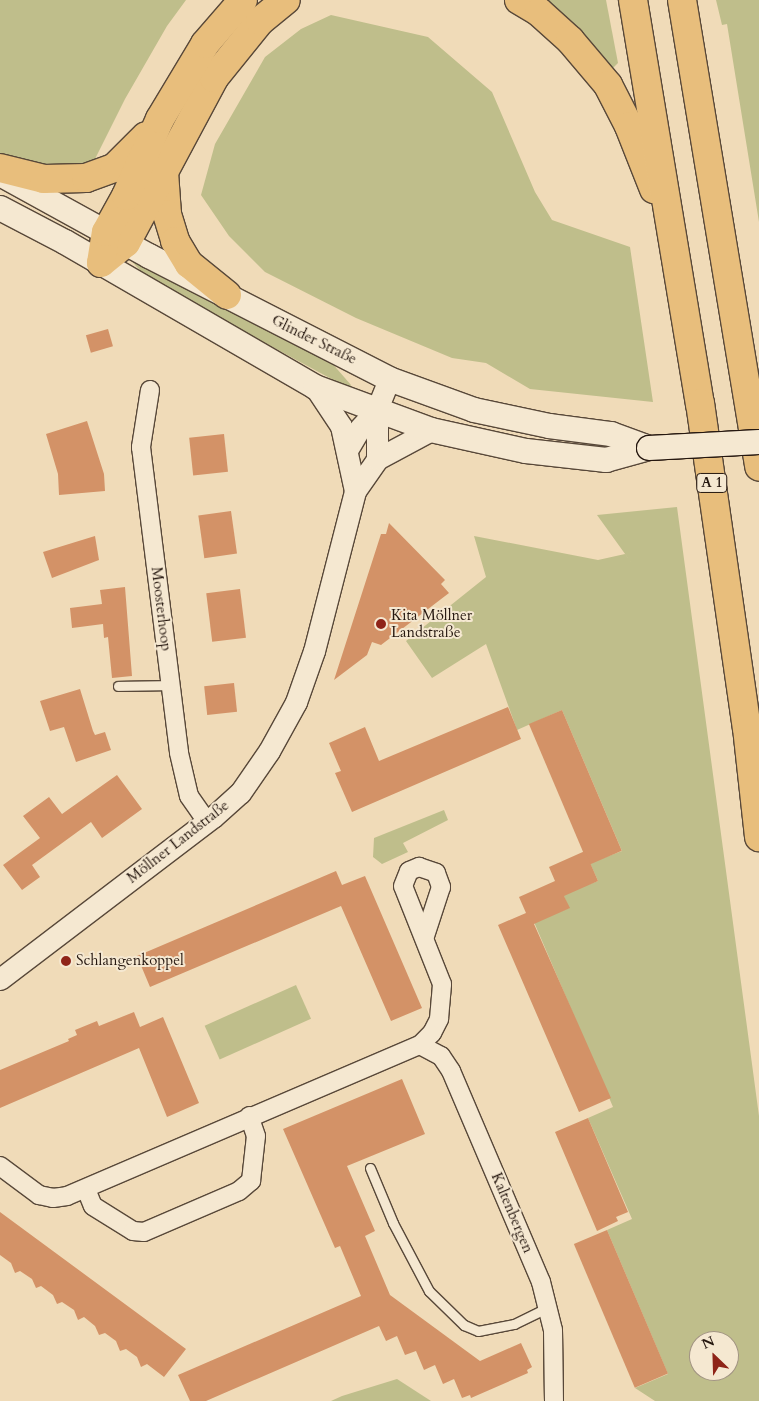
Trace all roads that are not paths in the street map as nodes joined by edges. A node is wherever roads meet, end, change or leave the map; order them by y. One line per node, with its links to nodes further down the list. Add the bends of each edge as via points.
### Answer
1 (243, 0): 6 (highway, via 205,44)
2 (286, 0): 8 (highway, via 260,21 214,78)
3 (519, 0): 12 (highway, via 540,12 570,40 608,85 629,126)
4 (633, 0): 12 (highway, A 1)
5 (682, 0): 24 (highway)
6 (160, 119): 7 (highway, via 124,160 105,174 69,180 44,179); 11 (highway, via 130,188)
7 (0, 168)
8 (164, 171): 11 (highway); 14 (highway, via 167,214 175,241 189,264)
9 (0, 174): 11 (main road, Glinder Straße)
10 (0, 208): 13 (main road, Glinder Straße)
11 (116, 237): 13 (highway); 14 (main road, Glinder Straße)
12 (674, 239): 29 (highway, A 1, via 746,718)
13 (101, 263): 16 (main road, Glinder Straße)
14 (227, 295): 15 (main road, Glinder Straße)
15 (389, 379): 18 (street); 21 (main road, Glinder Straße, via 474,410 549,426 611,434)
16 (315, 386): 18 (main road, Glinder Straße); 22 (street, Möllner Landstraße, via 341,426)
17 (150, 390): 26 (street, Moosterhoop, via 141,447)
18 (377, 409): 19 (main road, Glinder Straße); 22 (street); 23 (street)
19 (431, 430): 21 (main road, Glinder Straße, via 526,451 606,460); 23 (street, Möllner Landstraße)
20 (759, 442): 21 (main road, Glinder Straße, bridge)
21 (649, 448)
22 (347, 450): 25 (street, Möllner Landstraße)
23 (377, 459): 25 (street, Möllner Landstraße)
24 (759, 467)
25 (354, 491): 28 (street, Möllner Landstraße, via 314,651 296,702 269,751 240,792)
26 (171, 685): 27 (lane); 28 (street, Moosterhoop, via 179,753 189,796)
27 (118, 686)
28 (207, 822): 31 (street, Möllner Landstraße)
29 (759, 837)
30 (425, 936): 32 (street, via 442,984 442,1002 432,1033)
31 (0, 979)
32 (420, 1045): 33 (street); 37 (street, Kaltenbergen, via 441,1056 451,1071 542,1282)
33 (249, 1116): 36 (street); 36 (street, via 256,1136 251,1181 238,1191 144,1232 133,1231 93,1206)
34 (0, 1166): 36 (street, via 40,1195 53,1198)
35 (370, 1168): 37 (lane, via 393,1224 429,1291 464,1325 478,1331 514,1324)
36 (86, 1189)
37 (549, 1307): 38 (street, Kaltenbergen, via 553,1330)
38 (554, 1401)

